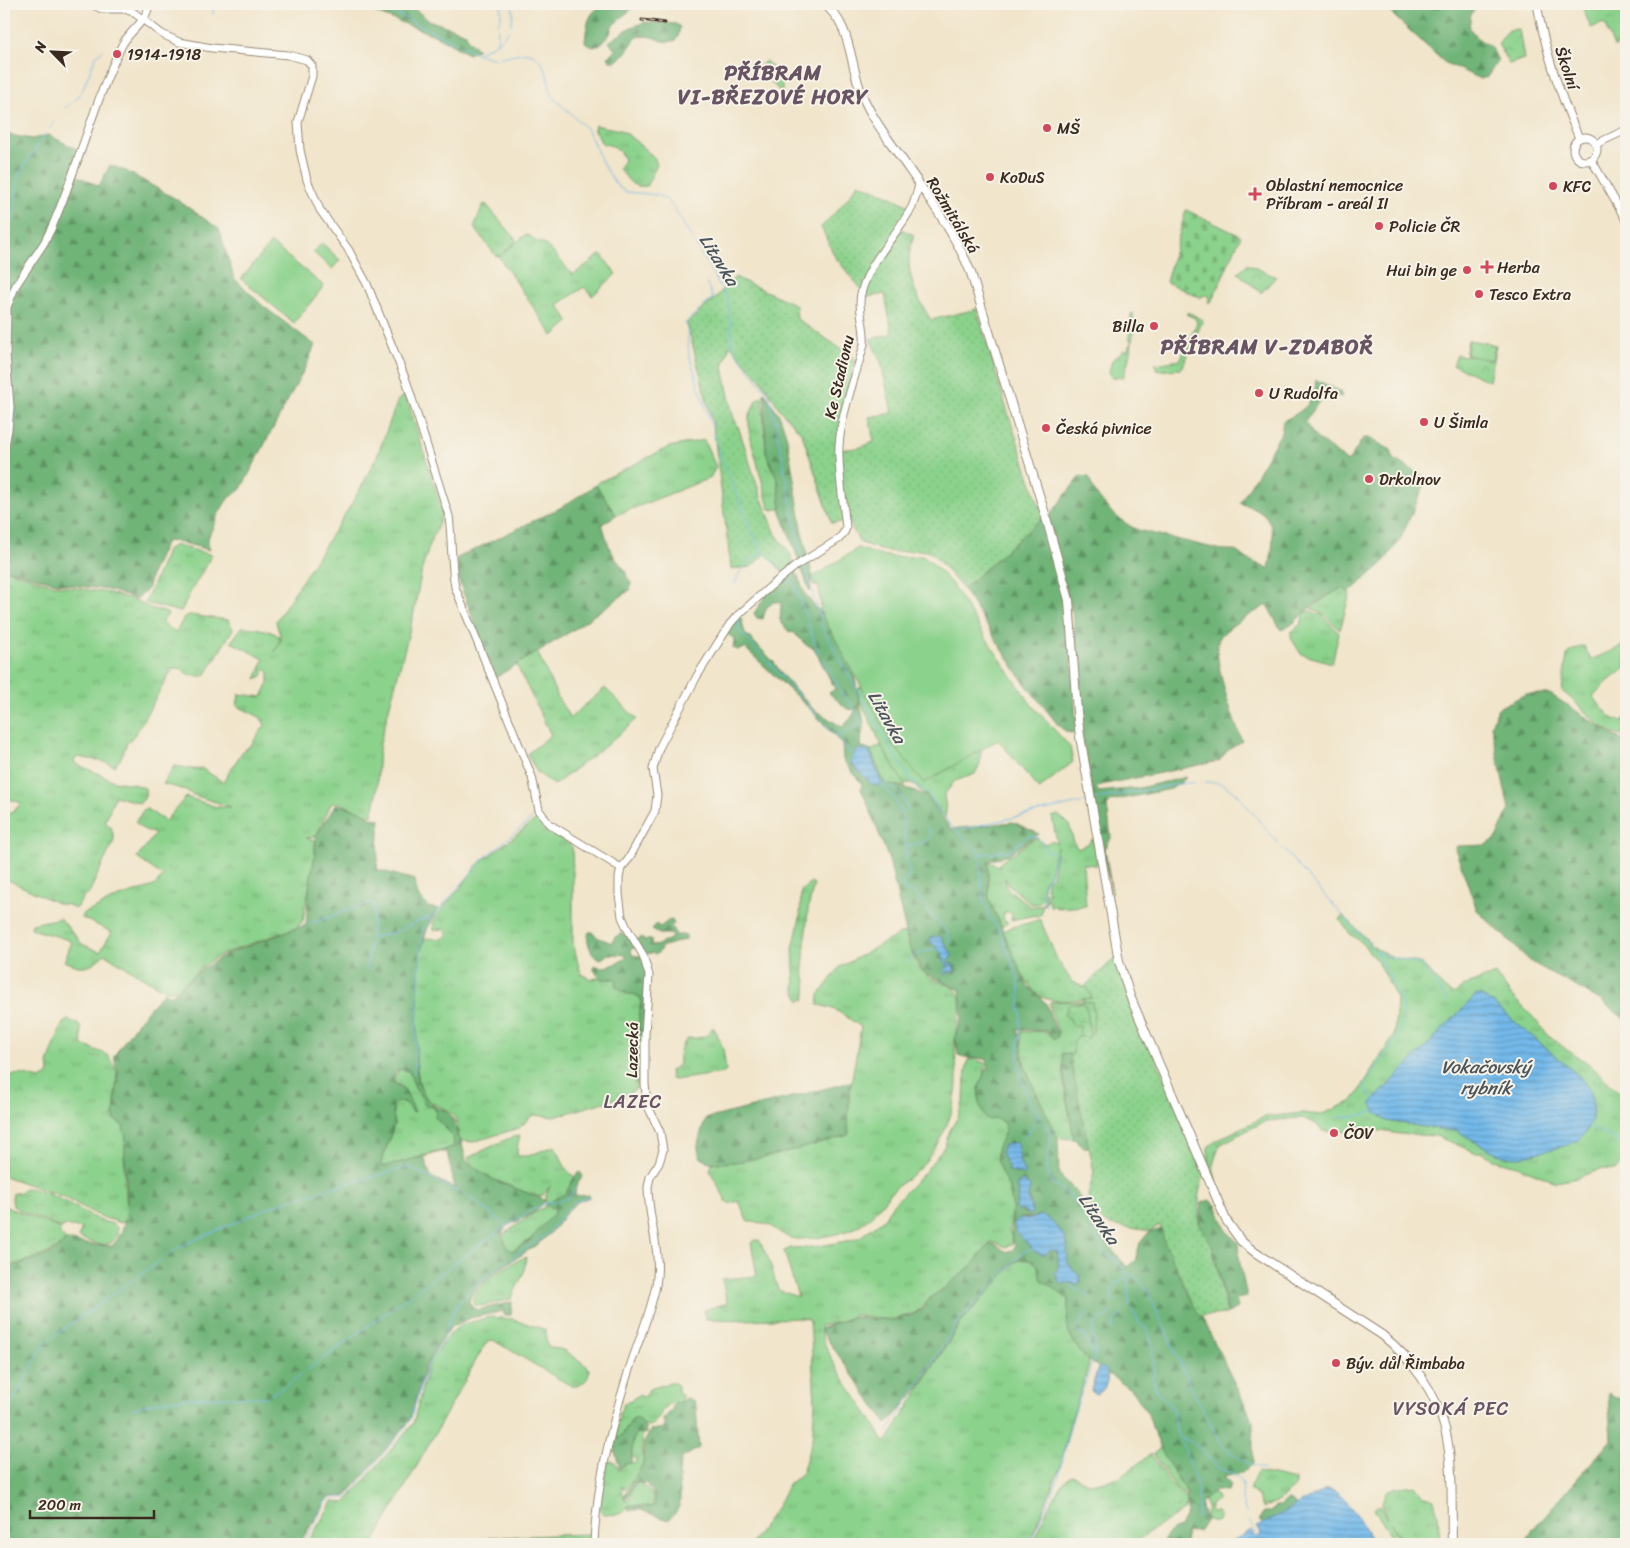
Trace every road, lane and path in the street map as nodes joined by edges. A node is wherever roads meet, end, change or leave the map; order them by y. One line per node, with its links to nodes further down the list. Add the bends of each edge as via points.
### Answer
1 (90, 4): 5 (street, via 106,10 128,9)
2 (149, 4): 5 (street)
3 (824, 4): 10 (main road, Rožmitálská, via 844,29 856,80 872,117)
4 (1537, 4): 7 (street, Školní, via 1553,70)
5 (144, 19): 12 (street, via 123,42 91,118 54,222 16,285 7,307 10,407); 13 (street, via 162,34 179,42 288,55 307,60 312,66 298,122 307,180 326,220 360,269 407,383 449,516 455,587 532,777 540,810 557,831)
6 (1626, 130): 8 (street)
7 (1579, 138): 8 (street, via 1587,137); 9 (street, via 1573,146 1575,156 1584,161)
8 (1596, 144): 9 (street, via 1597,152)
9 (1591, 159): 11 (street)
10 (919, 185): 13 (street, Ke Stadionu, via 910,210 873,266 861,291 864,344 839,444 845,531 772,585 737,616 723,634 666,734 654,762 655,811); 15 (main road, Rožmitálská, via 955,238 971,273 1046,514 1069,600 1077,712 1125,981 1233,1232 1247,1247 1370,1326 1398,1349 1431,1393 1445,1430 1450,1466)
11 (1626, 220)
12 (4, 450)
13 (621, 868): 14 (street, Lazecká, via 618,894 622,917 648,967 644,1084 663,1150 648,1186 657,1262 656,1285 613,1423 597,1503)
14 (594, 1544)
15 (1452, 1544)

